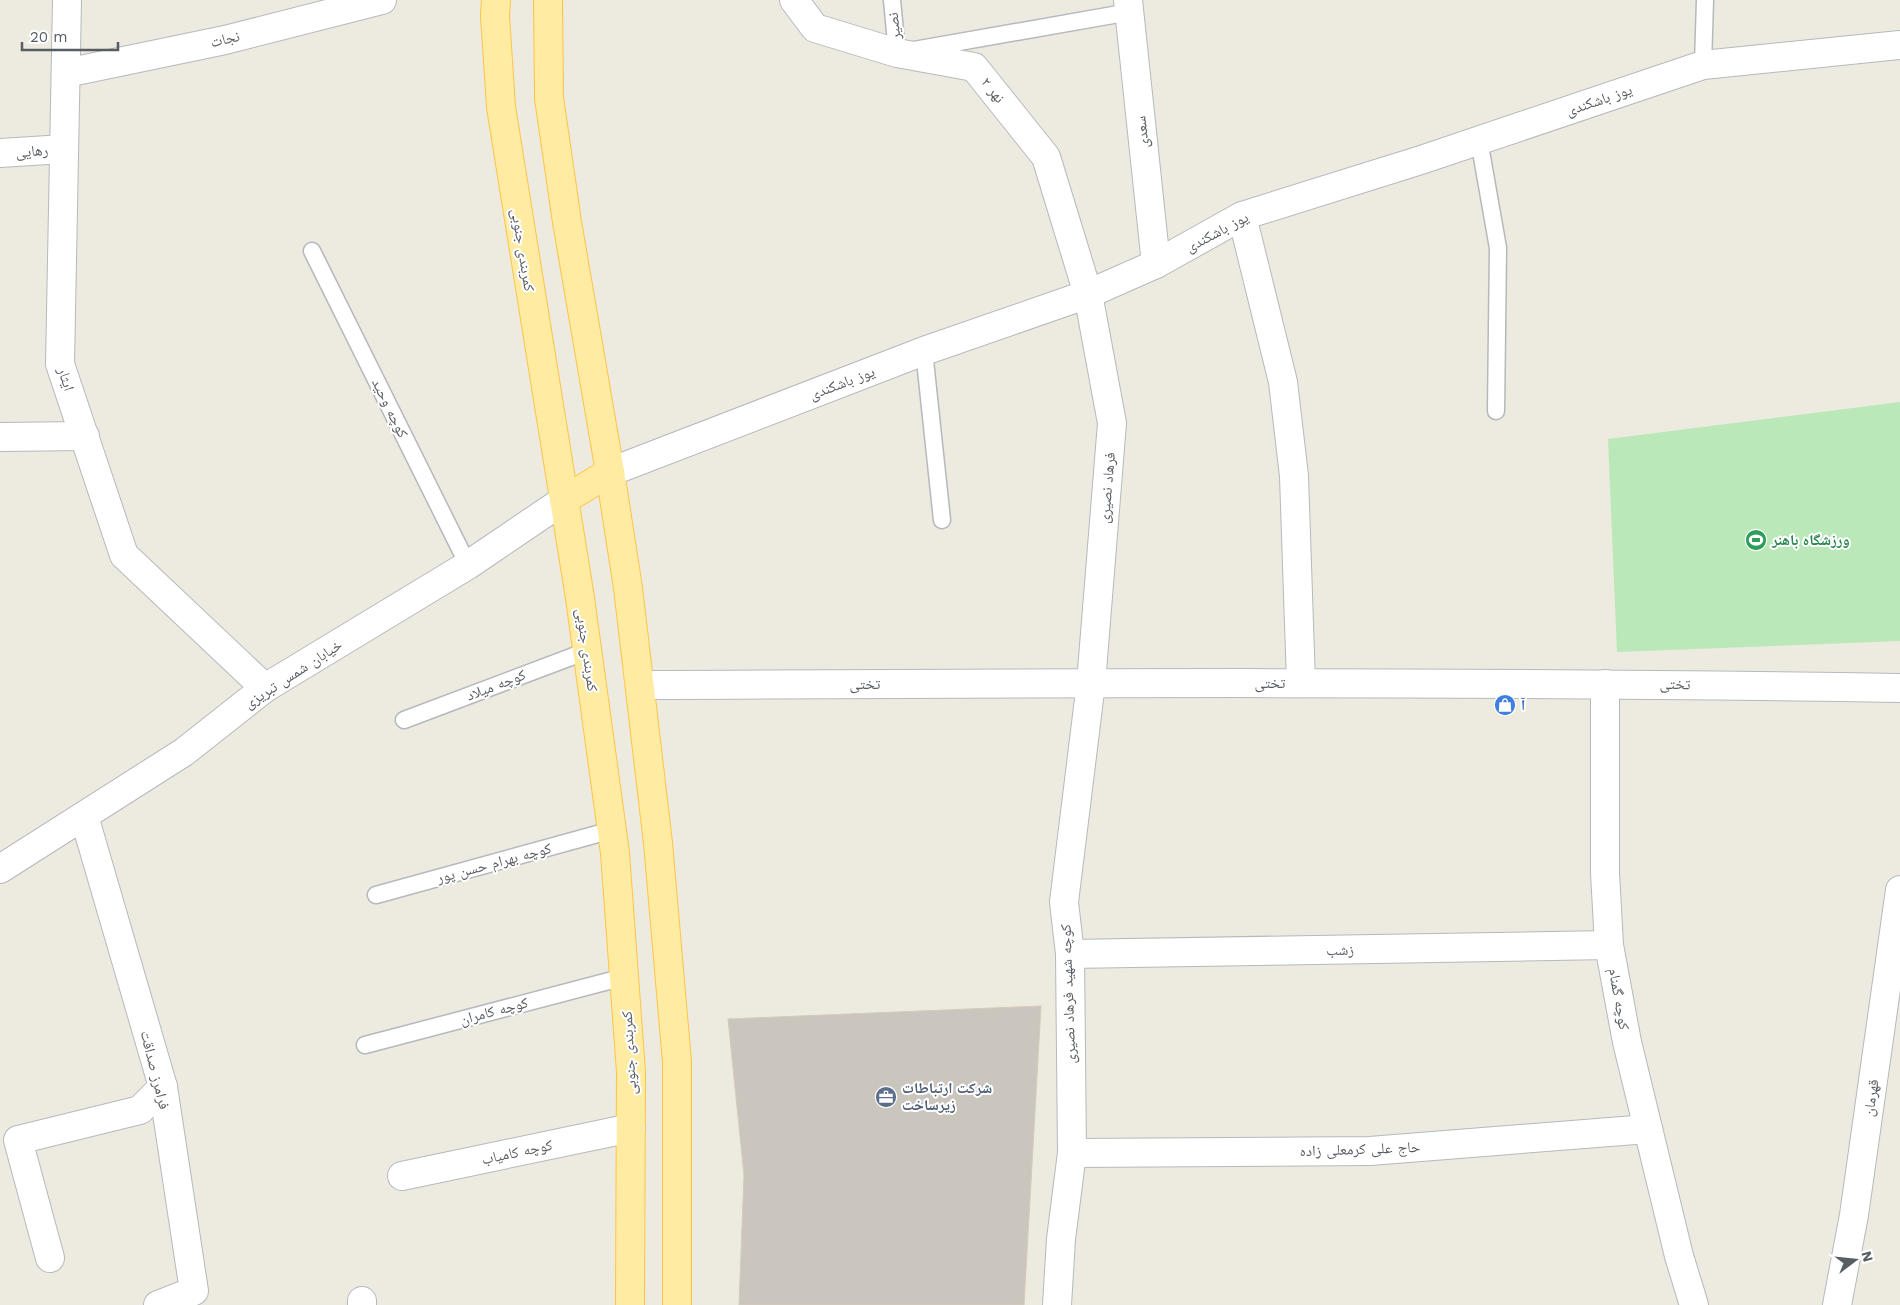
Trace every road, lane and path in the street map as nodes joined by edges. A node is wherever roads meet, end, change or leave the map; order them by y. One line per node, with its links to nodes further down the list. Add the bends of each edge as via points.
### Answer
1 (68, 0): 12 (street, ایثار)
2 (382, 0): 12 (street, نجات, via 225,40)
3 (496, 0): 25 (main road, کمربندی جنوبی, via 501,107)
4 (548, 0): 24 (main road, via 549,98)
5 (794, 0): 10 (street, نهر ۲, via 815,28)
6 (892, 0): 10 (lane, نصیر)
7 (1705, 0): 11 (lane)
8 (1129, 6): 10 (lane); 18 (street, سعدی)
9 (1900, 44): 11 (street, یوز باشکندی)
10 (897, 53): 19 (street, نهر ۲, via 974,66 1046,157)
11 (1702, 65): 13 (street, یوز باشکندی)
12 (66, 73): 14 (street, ایثار)
13 (1479, 140): 16 (street, یوز باشکندی); 21 (lane, via 1498,248)
14 (64, 149): 15 (street, رهایی); 22 (street, ایثار, via 60,364)
15 (0, 153)
16 (1242, 216): 18 (street, یوز باشکندی); 30 (street, via 1283,382 1294,476)
17 (312, 251): 27 (lane, کوچه وحید)
18 (1156, 264): 19 (street, یوز باشکندی)
19 (1088, 294): 20 (street, یوز باشکندی); 29 (street, فرهاد نصیری, via 1112,423)
20 (924, 351): 24 (street, یوز باشکندی); 26 (lane)
21 (1496, 411)
22 (85, 436): 23 (street); 33 (street, ایثار, via 124,554)
23 (0, 437)
24 (610, 472): 25 (main road); 32 (main road)
25 (564, 500): 27 (street, خیابان شمس تبریزی); 28 (main road, کمربندی جنوبی)
26 (942, 520)
27 (468, 565): 33 (street, خیابان شمس تبریزی)
28 (587, 651): 35 (lane, کوچه میلاد); 37 (main road, کمربندی جنوبی)
29 (1090, 683): 30 (street, تختی); 32 (street, تختی); 42 (street, کوچه شهید فرهاد نصیری, via 1064,902)
30 (1301, 683): 31 (street, تختی)
31 (1605, 684): 34 (street, تختی); 41 (street, کوچه گمنام, via 1605,872)
32 (640, 685): 53 (main road, via 677,1062)
33 (265, 688): 36 (street, خیابان شمس تبریزی, via 184,752)
34 (1900, 688)
35 (404, 720)
36 (84, 816): 38 (street, خیابان شمس تبریزی); 45 (street, فرامرز صداقت)
37 (612, 830): 40 (lane, کوچه بهرام حسن پور); 43 (main road, کمربندی جنوبی)
38 (0, 869)
39 (1900, 890): 56 (street, قهرمان, via 1854,1215)
40 (376, 895)
41 (1609, 945): 42 (street, زشب); 47 (street, کوچه گمنام, via 1627,1042)
42 (1070, 954): 48 (street, کوچه شهید فرهاد نصیری)
43 (624, 977): 44 (lane, کوچه کامران); 46 (main road, کمربندی جنوبی, via 631,1072)
44 (365, 1045)
45 (163, 1087): 50 (street, via 140,1110 18,1140); 51 (street, فرامرز صداقت, via 194,1291)
46 (631, 1128): 49 (street, کوچه کامیاب); 52 (main road, کمربندی جنوبی)
47 (1648, 1129): 48 (street, حاج علی کرمعلی زاده, via 1370,1151); 55 (street, کوچه گمنام)
48 (1072, 1153): 54 (street, کوچه شهید فرهاد نصیری, via 1061,1239)
49 (402, 1176)
50 (50, 1258)
51 (158, 1305)
52 (630, 1305)
53 (677, 1305)
54 (1057, 1305)
55 (1694, 1305)
56 (1837, 1305)

